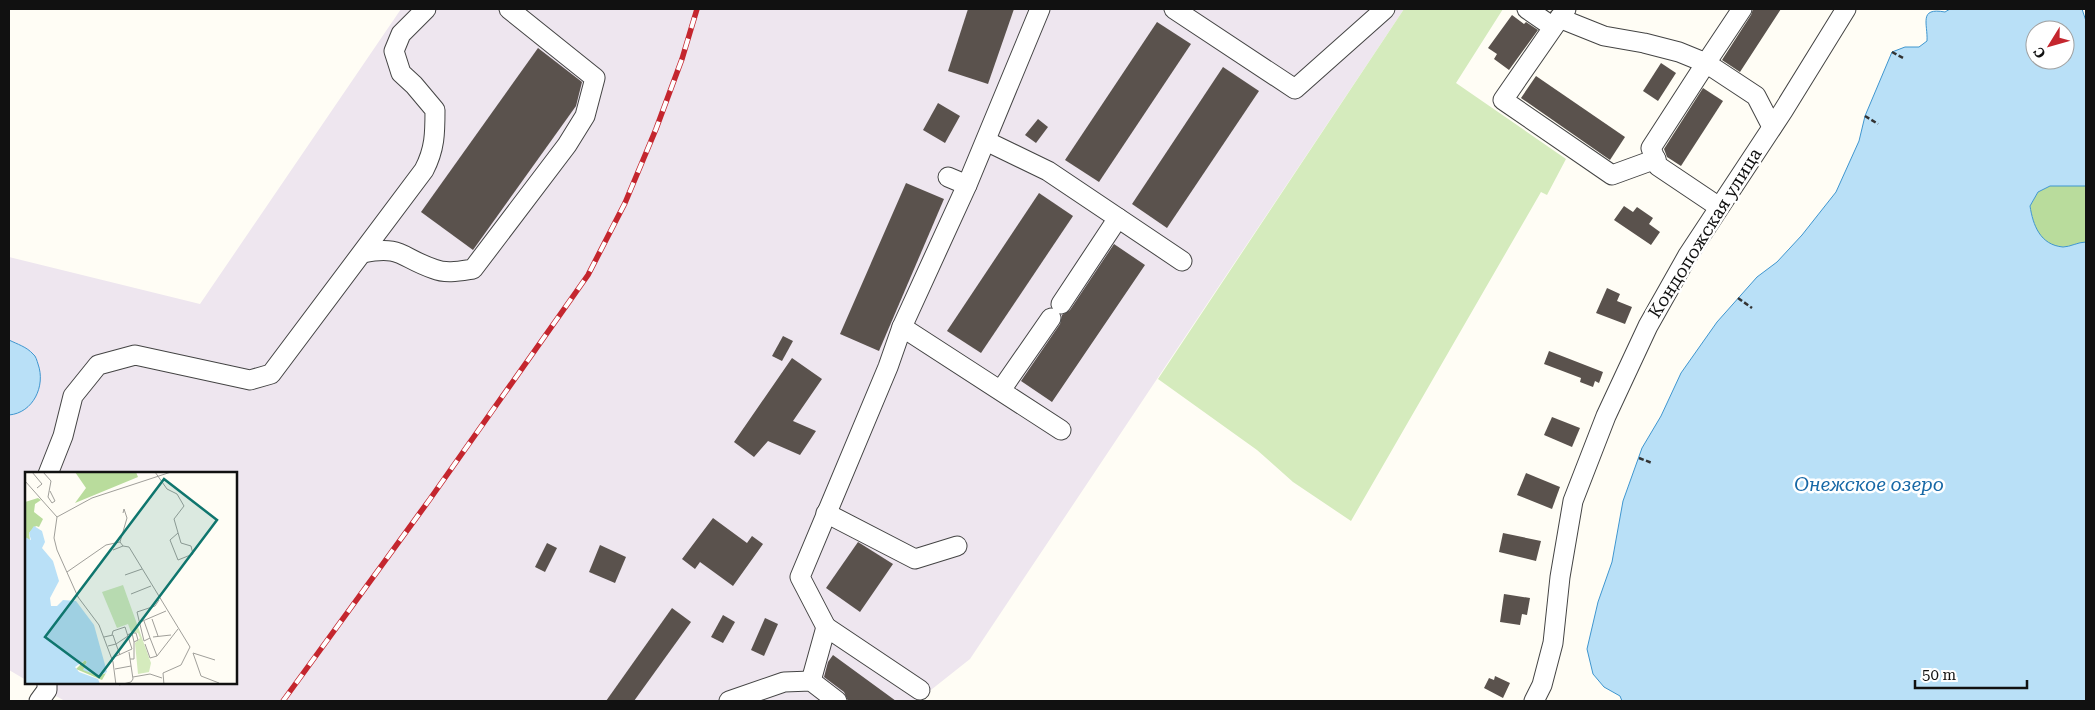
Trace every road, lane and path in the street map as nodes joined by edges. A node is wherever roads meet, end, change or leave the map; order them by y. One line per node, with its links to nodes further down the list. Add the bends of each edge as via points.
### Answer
1 (426, 9): 22 (street, via 400,34 394,51 401,73 435,110 434,148 424,170)
2 (509, 9): 22 (street, via 596,78 581,123 473,269 456,272 435,270 398,252)
3 (1040, 9): 16 (street)
4 (1174, 9): 5 (street, via 1295,89)
5 (1385, 9)
6 (1527, 9): 9 (street)
7 (1742, 9): 12 (street)
8 (1846, 9): 15 (street, Кондопожская улица)
9 (1559, 18): 12 (street, via 1604,36 1679,52); 17 (street, via 1503,100 1612,175)
10 (1892, 52): 11 (path)
11 (1905, 59)
12 (1706, 63): 15 (street, via 1756,96); 17 (street, via 1651,148)
13 (1865, 116): 14 (path)
14 (1878, 124)
15 (1772, 127): 20 (street, Кондопожская улица)
16 (986, 141): 19 (street); 21 (street, via 1048,171)
17 (1656, 159): 20 (street, via 1658,166)
18 (948, 177): 19 (street)
19 (967, 185): 26 (street)
20 (1719, 207): 42 (street, Кондопожская улица, via 1688,254 1648,326 1606,416 1573,502 1553,642 1542,685)
21 (1118, 218): 23 (street); 27 (street)
22 (363, 253): 31 (street, via 271,374 250,380 135,355 98,364 74,396)
23 (1182, 261)
24 (1738, 298): 25 (path)
25 (1752, 308)
26 (902, 327): 27 (street); 32 (street)
27 (1001, 390): 28 (street)
28 (1061, 430)
29 (1639, 458): 30 (path)
30 (1652, 463)
31 (49, 472)
32 (826, 513): 33 (street, via 915,559); 34 (street, via 800,577)
33 (957, 546)
34 (826, 627): 35 (street); 37 (street)
35 (811, 681): 38 (street, via 784,682); 41 (street)
36 (47, 685): 39 (street)
37 (920, 690)
38 (746, 698): 40 (street)
39 (39, 701)
40 (728, 701)
41 (837, 701)
42 (1534, 701)

